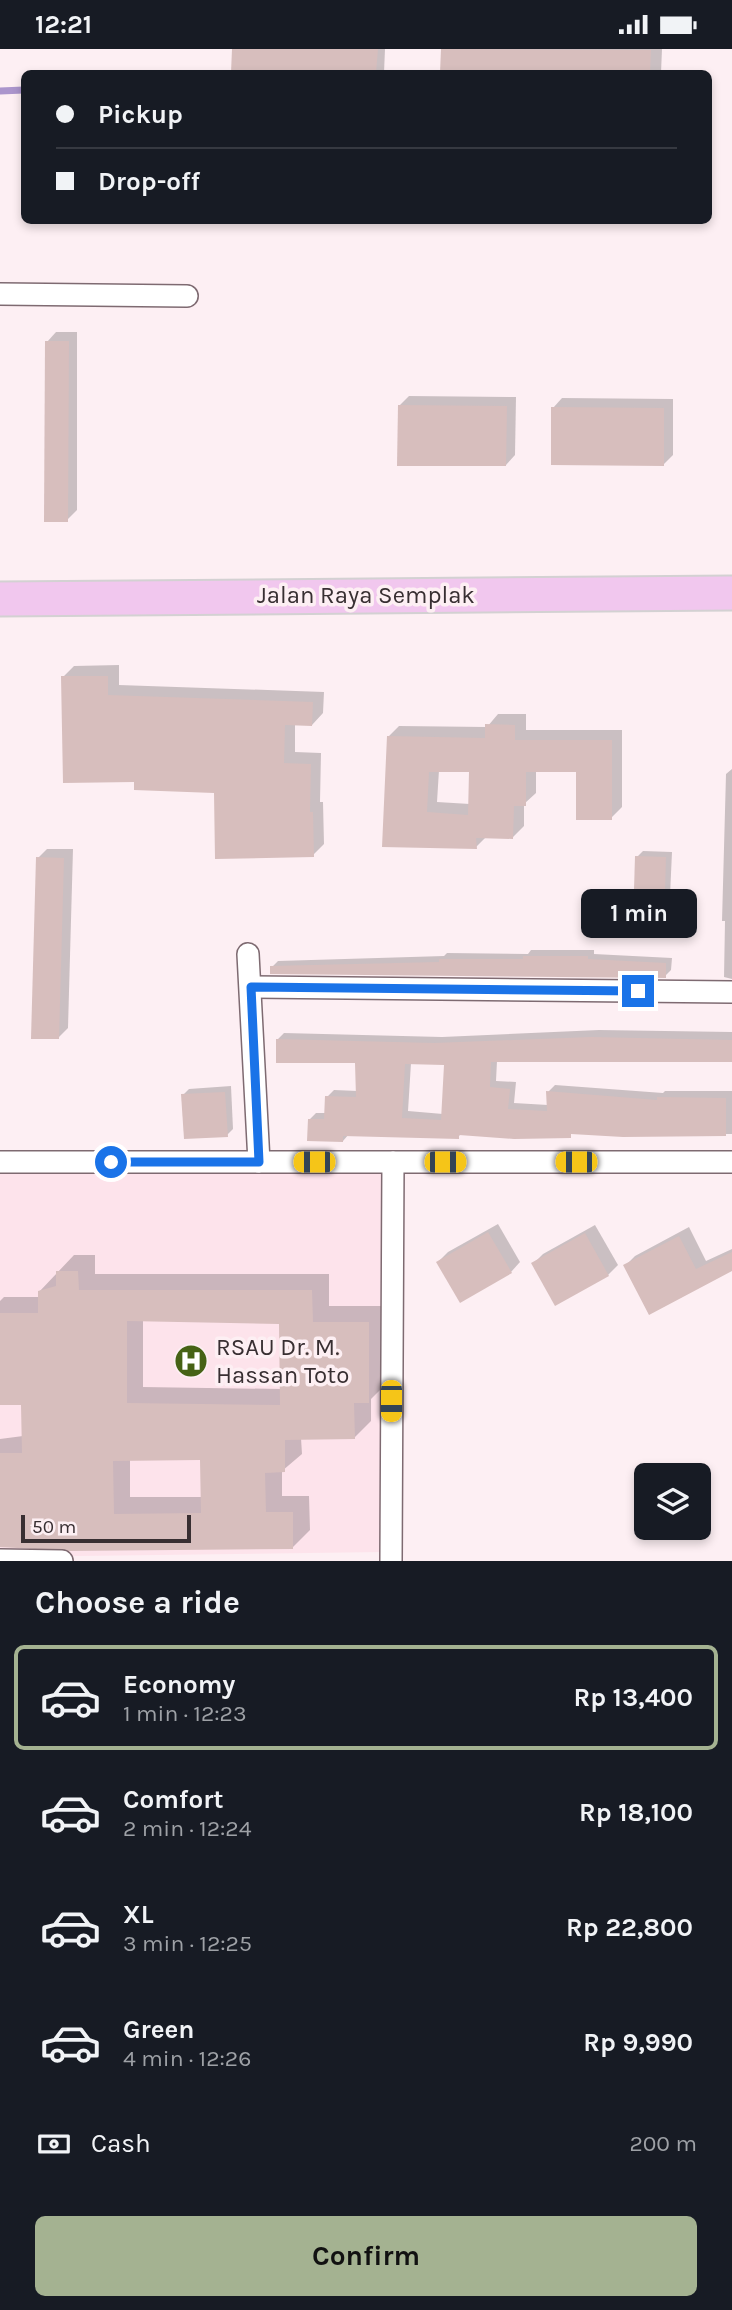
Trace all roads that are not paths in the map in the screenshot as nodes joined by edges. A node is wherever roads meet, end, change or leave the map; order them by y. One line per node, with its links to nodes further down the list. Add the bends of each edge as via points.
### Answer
1 (0, 294): 2 (street)
2 (187, 296)
3 (732, 593): 4 (main road, Jalan Raya Semplak)
4 (0, 599)
5 (248, 954): 6 (street)
6 (251, 987): 7 (street); 9 (street)
7 (732, 992)
8 (0, 1162): 9 (street)
9 (259, 1162): 10 (street)
10 (393, 1162): 11 (street); 14 (street)
11 (732, 1162)
12 (0, 1560): 13 (street)
13 (62, 1561)
14 (391, 1561)

